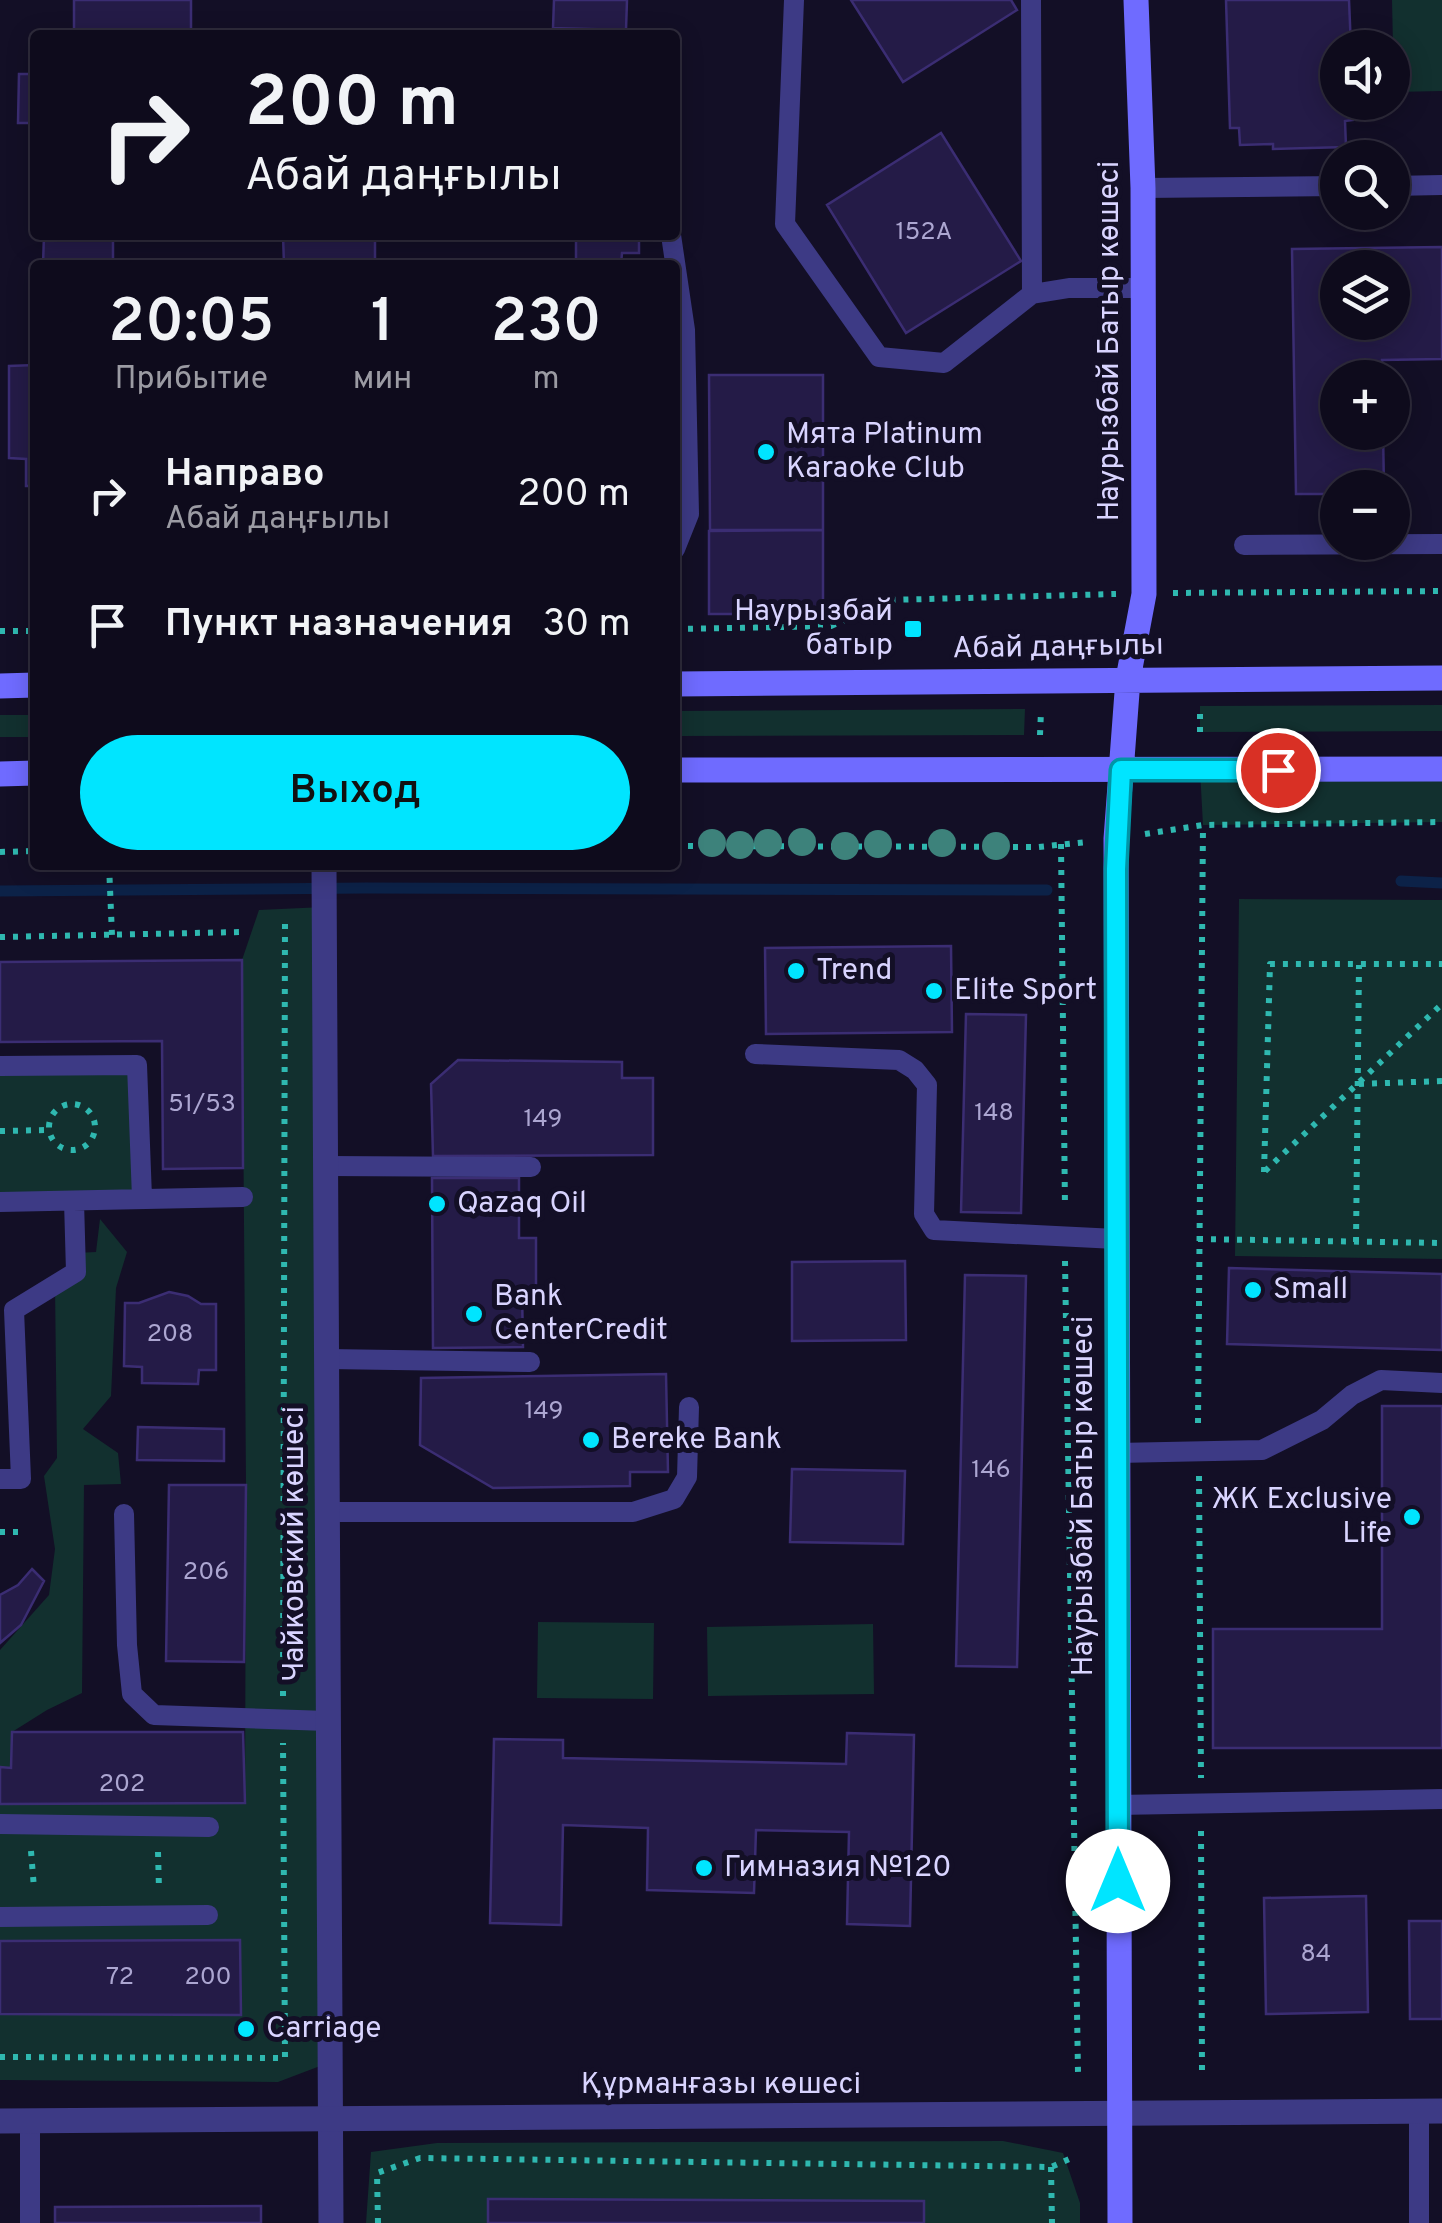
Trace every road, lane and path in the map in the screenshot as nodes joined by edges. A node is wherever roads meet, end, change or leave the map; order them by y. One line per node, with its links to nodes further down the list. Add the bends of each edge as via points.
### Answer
1 (794, 0): 9 (lane, via 785,224 880,357 944,362)
2 (1032, 0): 9 (lane)
3 (1136, 0): 7 (main road, Наурызбай Батыр көшесі)
4 (1442, 185): 6 (lane)
5 (1320, 186): 7 (lane)
6 (1410, 186)
7 (1144, 188): 8 (main road, Наурызбай Батыр көшесі)
8 (1144, 288): 9 (lane); 15 (main road, Наурызбай Батыр көшесі)
9 (1032, 294)
10 (680, 296): 11 (lane, via 689,514)
11 (680, 536)
12 (1442, 544): 13 (lane)
13 (1244, 546)
14 (1442, 592): 15 (path)
15 (1144, 594): 16 (path, via 889,600 832,626); 20 (main road, Наурызбай Батыр көшесі)
16 (680, 629)
17 (0, 631): 18 (path)
18 (30, 631)
19 (1442, 678): 20 (main road, Абай даңғылы)
20 (1128, 680): 21 (main road, Абай даңғылы); 30 (main road)
21 (680, 684)
22 (0, 686): 23 (main road)
23 (30, 686)
24 (1200, 706): 26 (path)
25 (1041, 711): 27 (path)
26 (1200, 732)
27 (1040, 735)
28 (1442, 769): 30 (main road)
29 (680, 770): 30 (main road)
30 (1121, 770): 62 (main road, Наурызбай Батыр көшесі)
31 (30, 773): 32 (main road)
32 (0, 774)
33 (1442, 822): 34 (path)
34 (1203, 824)
35 (680, 846): 61 (path, via 1061,844)
36 (30, 851): 37 (path)
37 (0, 852)
38 (109, 870): 42 (path)
39 (324, 870): 53 (street, Чайковский көшесі)
40 (285, 922): 55 (path)
41 (242, 932): 42 (path)
42 (112, 935): 43 (path)
43 (0, 937)
44 (1359, 964): 45 (path); 50 (path); 50 (path, via 1270,964 1264,1172)
45 (1442, 964)
46 (1442, 1004): 50 (path)
47 (754, 1054): 62 (lane, via 899,1060 915,1070 926,1084 924,1214 934,1230)
48 (0, 1066): 58 (lane, via 138,1065)
49 (1442, 1082): 50 (path)
50 (1358, 1084): 64 (path)
51 (49, 1130): 51 (path, via 52,1115 71,1104 85,1108 95,1126 86,1145 72,1150 57,1144); 52 (path)
52 (0, 1131)
53 (326, 1166): 54 (lane); 56 (street, Чайковский көшесі)
54 (531, 1168)
55 (285, 1196): 56 (path); 57 (path); 77 (path)
56 (326, 1196): 67 (street, Чайковский көшесі)
57 (242, 1197): 58 (lane)
58 (142, 1198): 59 (lane)
59 (74, 1200): 60 (lane); 72 (lane, via 76,1272 14,1310 21,1479)
60 (0, 1202)
61 (1065, 1215)
62 (1116, 1239): 71 (main road, Наурызбай Батыр көшесі)
63 (1198, 1239): 64 (path)
64 (1356, 1242): 65 (path)
65 (1442, 1243)
66 (1065, 1255): 90 (path)
67 (328, 1359): 68 (lane); 73 (street, Чайковский көшесі)
68 (530, 1362)
69 (1442, 1382): 71 (lane, via 1381,1380 1262,1450)
70 (689, 1407): 73 (lane, via 687,1477 674,1499 633,1512)
71 (1116, 1453): 80 (main road, Наурызбай Батыр көшесі)
72 (0, 1479)
73 (326, 1512): 78 (street, Чайковский көшесі)
74 (124, 1514): 77 (lane, via 132,1694 154,1715)
75 (0, 1532): 76 (path)
76 (18, 1532)
77 (283, 1720): 78 (lane); 89 (path, via 285,2058)
78 (327, 1721): 93 (street, Чайковский көшесі)
79 (1442, 1799): 80 (lane)
80 (1117, 1805): 92 (main road, Наурызбай Батыр көшесі)
81 (0, 1824): 82 (lane)
82 (30, 1825): 83 (lane); 88 (path)
83 (158, 1826): 84 (lane); 86 (path)
84 (209, 1827)
85 (208, 1915): 86 (lane)
86 (159, 1916): 88 (lane)
87 (0, 1917): 88 (lane)
88 (35, 1917)
89 (0, 2057)
90 (1078, 2073)
91 (1431, 2112): 92 (street, Құрманғазы көшесі); 103 (lane)
92 (1118, 2114): 93 (street, Құрманғазы көшесі); 102 (main road, Наурызбай Батыр көшесі)
93 (328, 2120): 95 (street, Құрманғазы көшесі); 99 (street, Чайковский көшесі)
94 (0, 2121): 95 (street, Құрманғазы көшесі)
95 (30, 2121): 98 (lane)
96 (1076, 2156): 97 (path)
97 (1051, 2167): 100 (path, via 420,2158 377,2173); 101 (path)
98 (30, 2223)
99 (330, 2223)
100 (378, 2223)
101 (1052, 2223)
102 (1120, 2223)
103 (1419, 2223)

